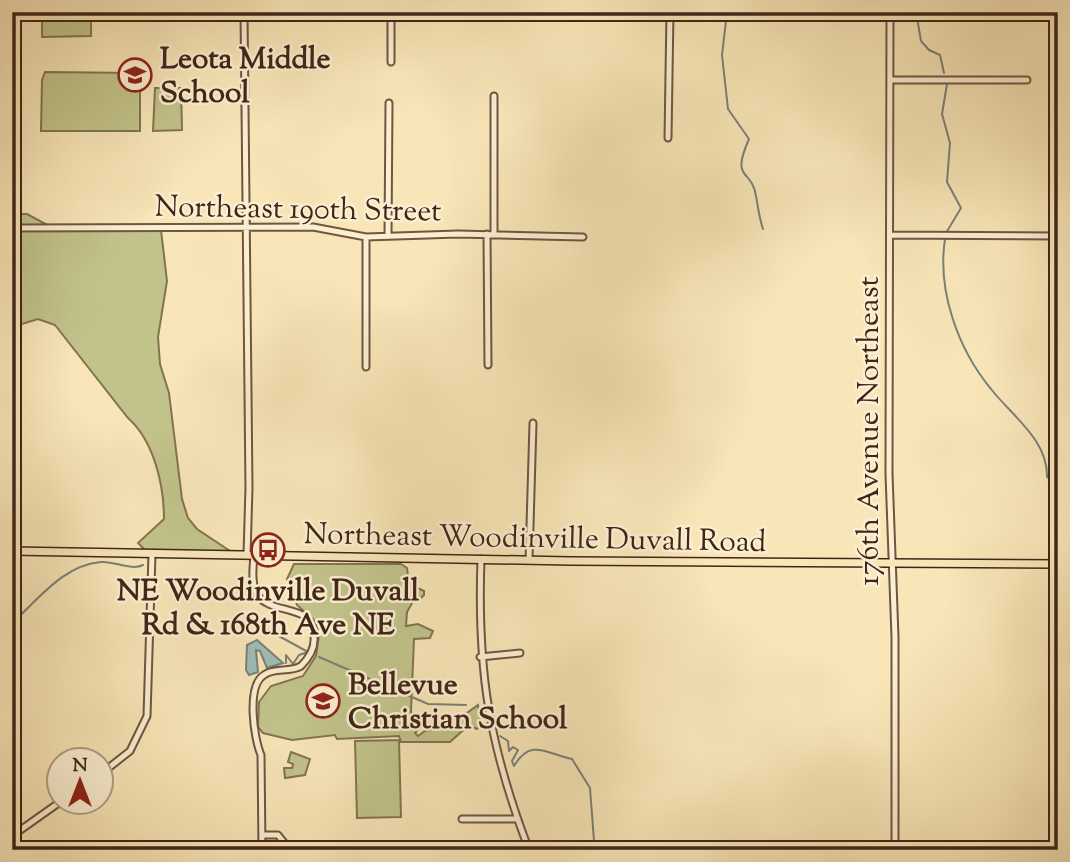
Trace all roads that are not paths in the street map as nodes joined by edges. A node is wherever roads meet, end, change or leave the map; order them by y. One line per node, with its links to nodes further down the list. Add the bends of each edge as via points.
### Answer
1 (244, 12): 12 (street)
2 (391, 12): 5 (street)
3 (670, 12): 10 (street)
4 (890, 12): 6 (street, 176th Avenue Northeast)
5 (391, 62)
6 (890, 80): 7 (street); 14 (street, 176th Avenue Northeast)
7 (1027, 80)
8 (494, 96): 13 (street)
9 (389, 103): 15 (street)
10 (668, 138)
11 (12, 228): 12 (street, Northeast 190th Street)
12 (246, 228): 17 (street, Northeast 190th Street, via 313,227); 25 (street)
13 (490, 234): 15 (street, Northeast 190th Street); 18 (street, Northeast 190th Street); 20 (street)
14 (890, 235): 16 (street); 28 (street, 176th Avenue Northeast)
15 (388, 236): 17 (street, Northeast 190th Street)
16 (1058, 236)
17 (366, 237): 21 (street)
18 (583, 237)
19 (14, 363): 23 (street)
20 (488, 365)
21 (366, 367)
22 (533, 423): 27 (street)
23 (14, 551): 24 (main road, Northeast Woodinville Duvall Road)
24 (152, 554): 25 (main road, Northeast Woodinville Duvall Road); 32 (street, via 147,716 130,751)
25 (251, 555): 26 (main road, Northeast Woodinville Duvall Road); 36 (street, via 259,597 306,616 314,638 301,666 265,674 255,686)
26 (481, 559): 27 (main road, Northeast Woodinville Duvall Road); 31 (street)
27 (529, 561): 28 (main road, Northeast Woodinville Duvall Road)
28 (890, 563): 29 (main road, Northeast Woodinville Duvall Road); 41 (street, 176th Avenue Northeast, via 895,637)
29 (1058, 564)
30 (520, 653): 31 (street)
31 (480, 657): 35 (street, via 491,733)
32 (116, 762)
33 (46, 813): 37 (street)
34 (461, 818): 35 (street)
35 (517, 819): 40 (street)
36 (262, 835): 38 (street); 39 (street, via 278,835)
37 (12, 836)
38 (262, 850)
39 (290, 850)
40 (529, 850)
41 (895, 850)

